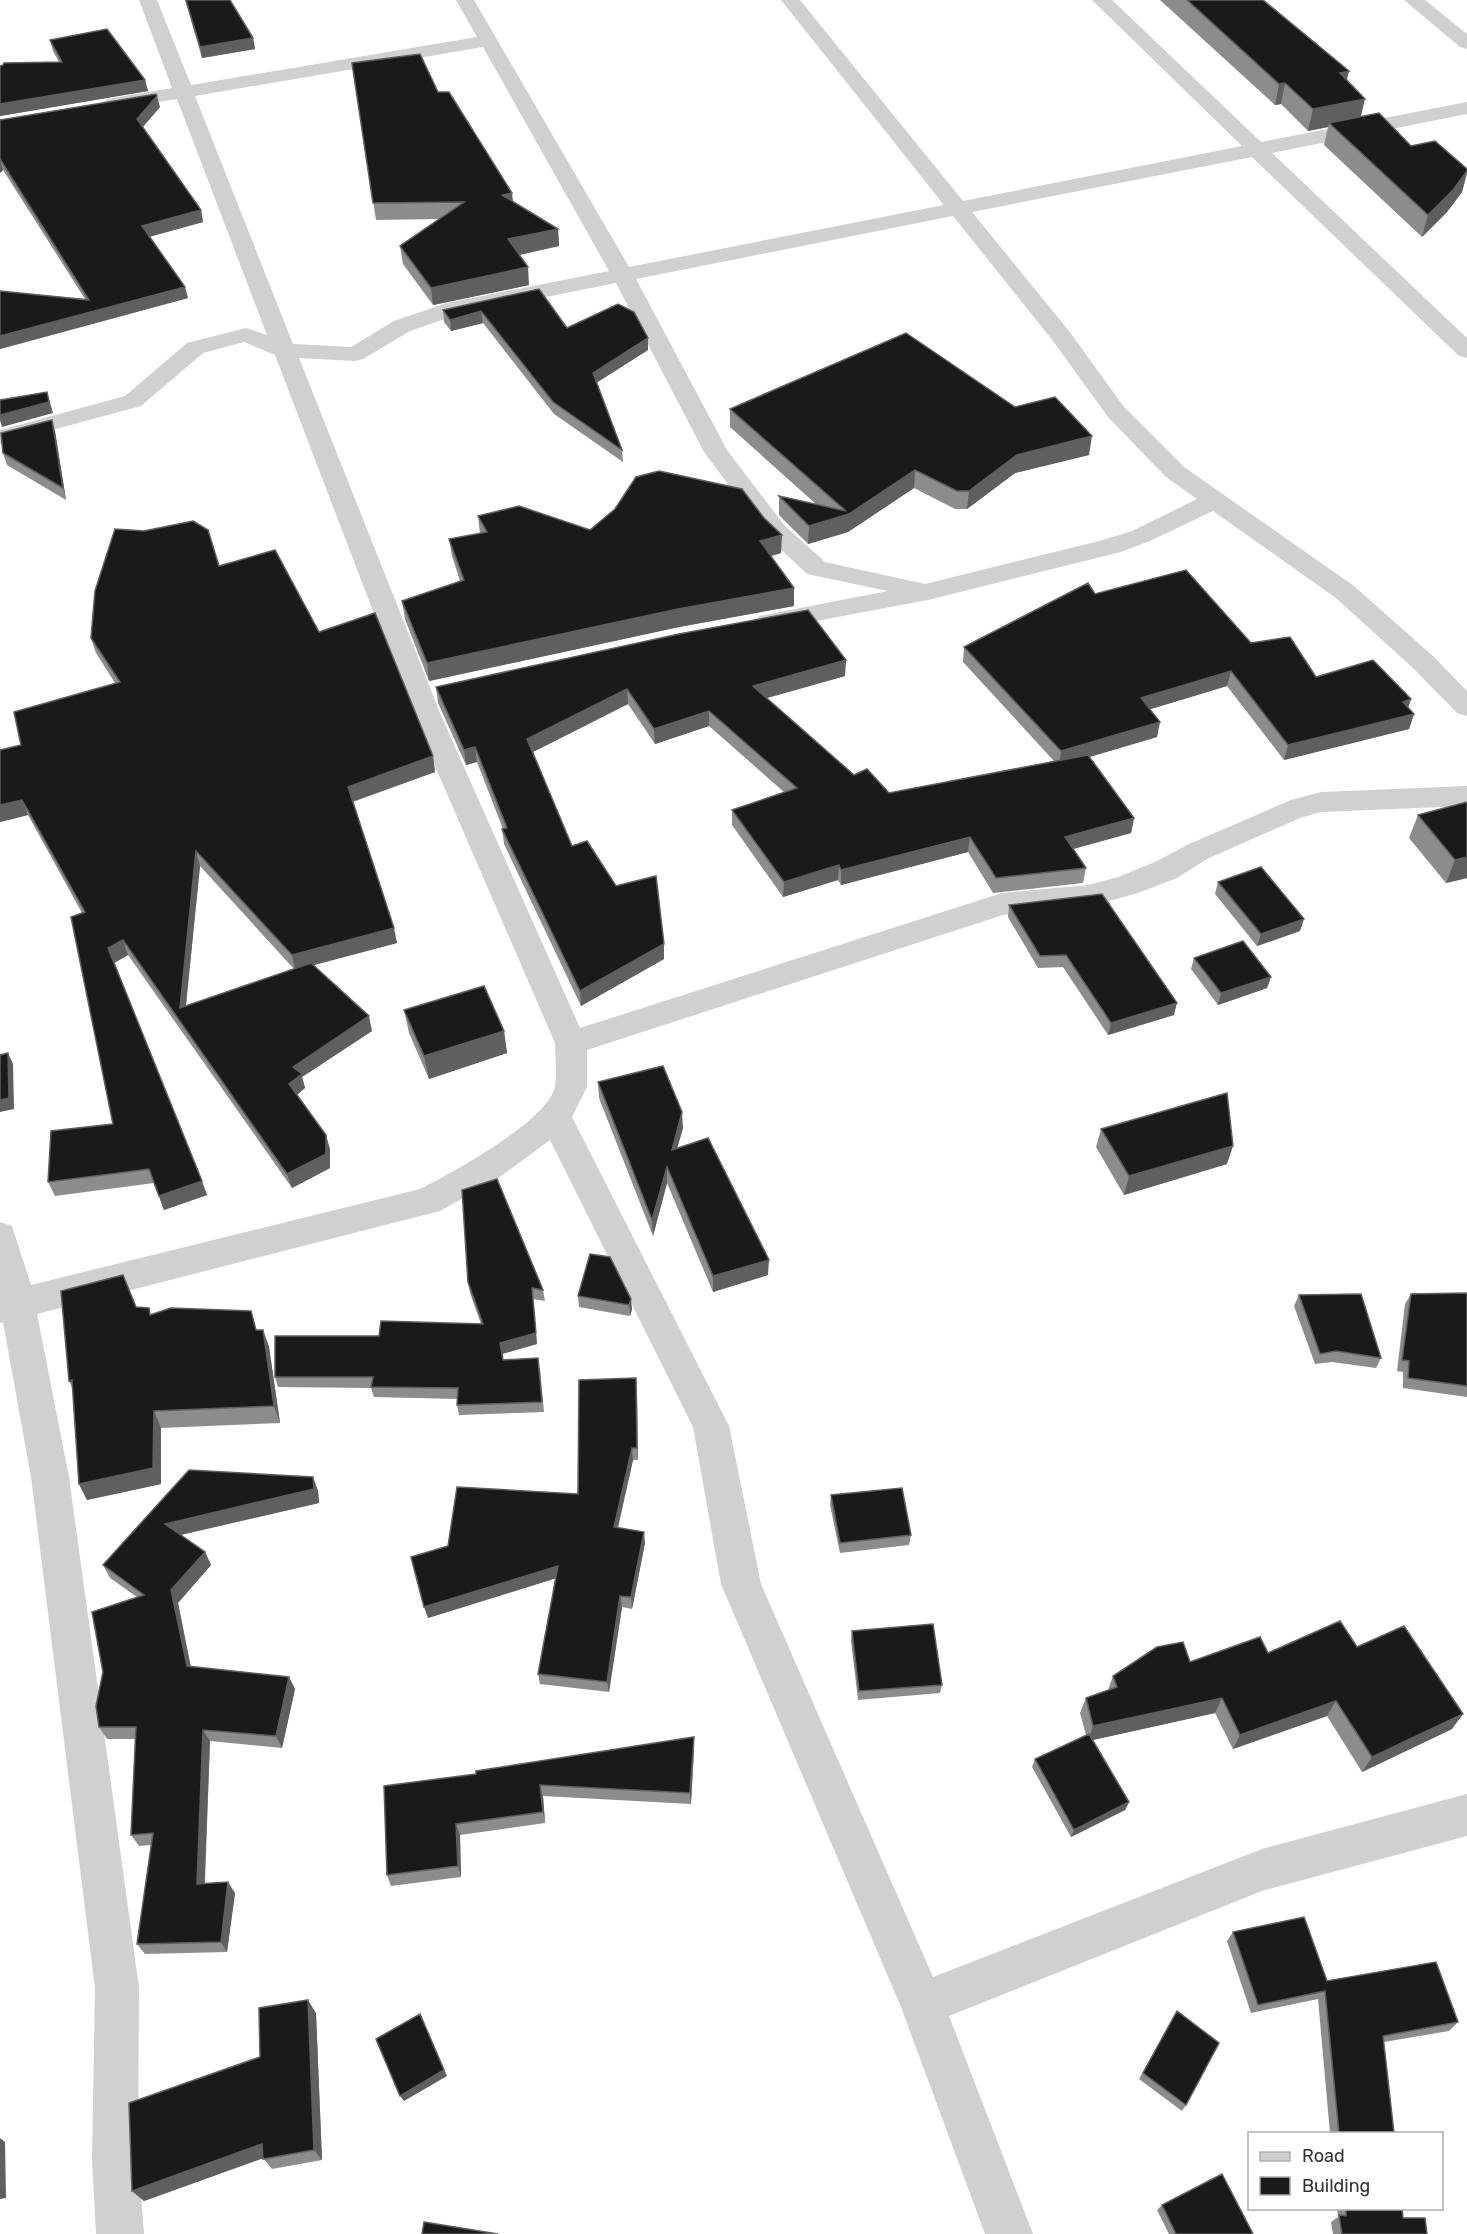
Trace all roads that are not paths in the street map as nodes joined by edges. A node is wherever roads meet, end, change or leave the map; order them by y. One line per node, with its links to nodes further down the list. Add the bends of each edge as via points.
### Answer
1 (148, 0): 8 (street)
2 (465, 0): 6 (street)
3 (790, 0): 12 (street)
4 (1101, 0): 11 (street)
5 (1413, 0): 7 (street)
6 (487, 41): 8 (street); 13 (street)
7 (1467, 43)
8 (184, 92): 9 (street); 14 (street)
9 (92, 108)
10 (1467, 108): 11 (street)
11 (1256, 150): 12 (street); 15 (street)
12 (957, 209): 13 (street); 17 (street, via 1061,336 1116,412 1175,472)
13 (623, 276): 14 (street, via 454,308 402,326 355,354); 18 (street, via 716,452 775,530 816,568)
14 (283, 350): 16 (street, via 246,335 195,348 133,401); 22 (street, via 430,693)
15 (1467, 351)
16 (0, 437)
17 (1216, 500): 18 (street, via 1112,546); 20 (street, via 1345,592)
18 (928, 592): 19 (street)
19 (747, 626)
20 (1467, 707)
21 (1467, 796): 22 (street, via 1321,802 1291,810 1127,885 1088,896 1002,904)
22 (571, 1042): 23 (street, via 569,1094)
23 (554, 1114): 25 (street, via 517,1149 428,1201); 27 (street, via 711,1426 741,1584)
24 (0, 1236): 25 (street)
25 (9, 1305): 28 (street, via 50,1477 117,1988 115,2159)
26 (1467, 1815): 27 (street, via 1262,1870)
27 (922, 2004): 29 (street)
28 (120, 2234)
29 (1009, 2234)

